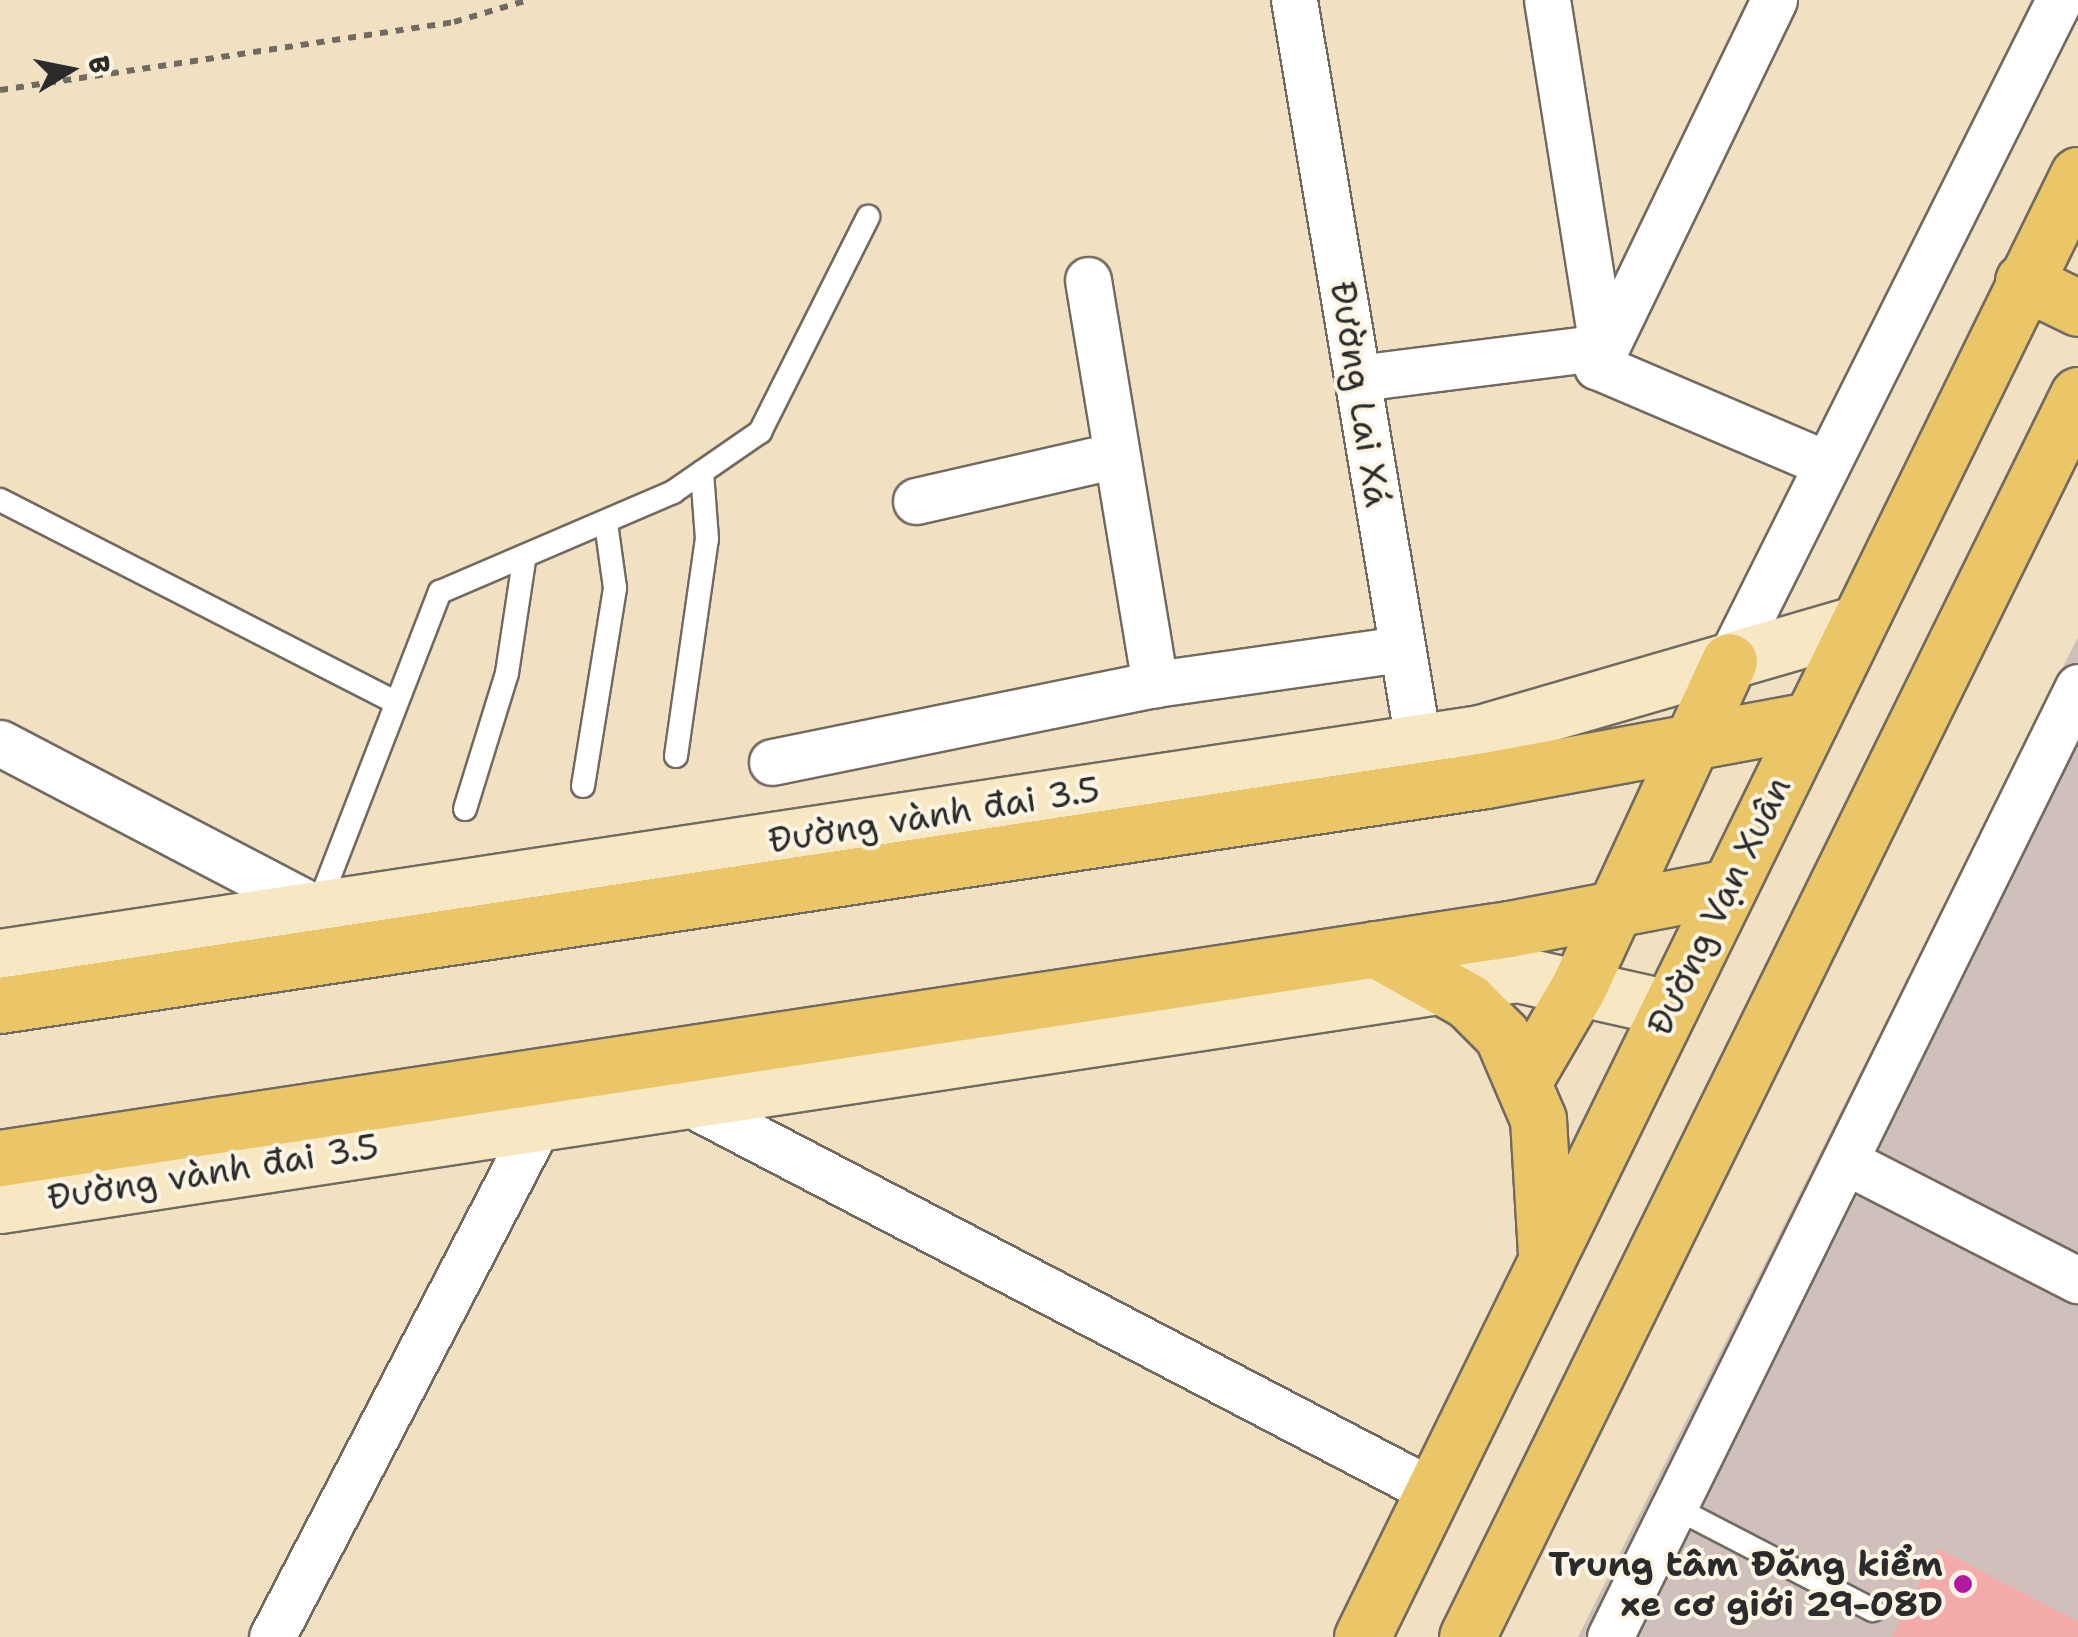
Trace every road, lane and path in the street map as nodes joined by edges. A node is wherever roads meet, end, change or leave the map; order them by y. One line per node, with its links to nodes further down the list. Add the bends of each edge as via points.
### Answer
1 (528, 0): 6 (path, via 454,22)
2 (1294, 0): 13 (street, Đường Lai Xá)
3 (1547, 0): 12 (street)
4 (1774, 0): 12 (street)
5 (2059, 0): 16 (street)
6 (0, 90)
7 (2078, 175): 10 (main road, Đường Vạn Xuân)
8 (868, 217): 17 (lane, via 760,432)
9 (1088, 280): 15 (street)
10 (2023, 281): 11 (main road); 22 (main road, Đường Vạn Xuân)
11 (2078, 308)
12 (1602, 347): 13 (street); 16 (street, via 1597,366)
13 (1358, 378): 23 (street, Đường Lai Xá)
14 (2078, 396): 58 (main road)
15 (1112, 456): 19 (street); 25 (street)
16 (1826, 464): 24 (street)
17 (702, 472): 20 (lane); 31 (lane, via 707,539)
18 (0, 500): 27 (lane)
19 (916, 501)
20 (606, 523): 21 (lane); 34 (lane, via 615,588)
21 (524, 561): 27 (lane, via 440,592); 35 (lane, via 507,672)
22 (1856, 624): 24 (main road, Đường vành đai 3.5); 28 (main road, Đường Vạn Xuân)
23 (1402, 649): 25 (street); 33 (street, Đường Lai Xá)
24 (1729, 661): 29 (main road); 33 (main road, Đường vành đai 3.5, via 1480,733)
25 (1155, 684): 32 (street)
26 (2076, 693): 49 (street)
27 (394, 702): 37 (lane)
28 (1810, 720): 29 (main road, Đường vành đai 3.5); 36 (main road, Đường Vạn Xuân)
29 (1689, 742): 33 (main road, Đường vành đai 3.5); 38 (main road)
30 (0, 743): 37 (street)
31 (676, 756)
32 (772, 762)
33 (1421, 766): 37 (main road, Đường vành đai 3.5); 43 (main road, Đường vành đai 3.5)
34 (583, 786)
35 (464, 809)
36 (1728, 887): 38 (main road, Đường vành đai 3.5); 44 (main road, Đường Vạn Xuân)
37 (318, 909): 40 (main road, Đường vành đai 3.5)
38 (1614, 909): 39 (main road, Đường vành đai 3.5); 42 (main road)
39 (1375, 949): 41 (main road); 48 (main road, Đường vành đai 3.5)
40 (0, 957)
41 (1440, 986): 42 (main road, Đường vành đai 3.5, via 1517,974); 45 (main road, via 1468,1001 1502,1035); 46 (main road, Đường vành đai 3.5)
42 (1578, 988): 44 (main road, Đường vành đai 3.5); 45 (main road)
43 (0, 1005)
44 (1669, 1008): 51 (main road, Đường Vạn Xuân)
45 (1524, 1079): 51 (main road, via 1538,1119)
46 (685, 1101): 47 (main road, Đường vành đai 3.5); 53 (street)
47 (539, 1123): 50 (main road, Đường vành đai 3.5); 56 (street)
48 (0, 1158)
49 (1845, 1160): 52 (street); 54 (street)
50 (0, 1204)
51 (1546, 1261): 53 (main road, Đường Vạn Xuân)
52 (2078, 1280)
53 (1432, 1491): 57 (main road, Đường Vạn Xuân)
54 (1674, 1507): 55 (lane); 59 (street)
55 (1873, 1610)
56 (272, 1637)
57 (1362, 1637)
58 (1467, 1637)
59 (1610, 1637)

